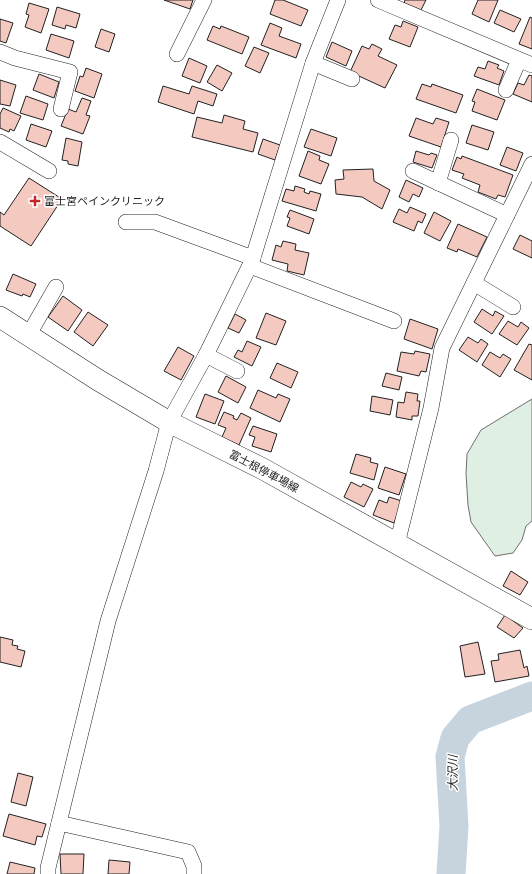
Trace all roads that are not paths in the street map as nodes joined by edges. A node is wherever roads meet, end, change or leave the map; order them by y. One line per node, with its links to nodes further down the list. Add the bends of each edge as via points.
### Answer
1 (204, 0): 5 (street)
2 (338, 0): 7 (street)
3 (378, 0): 6 (street)
4 (0, 52): 10 (street, via 70,72)
5 (177, 54)
6 (526, 62): 9 (street)
7 (313, 63): 8 (street); 19 (street)
8 (352, 79)
9 (506, 90)
10 (61, 108)
11 (451, 140): 16 (street)
12 (0, 142): 14 (street)
13 (532, 164): 17 (street)
14 (49, 171)
15 (413, 171): 16 (street)
16 (438, 183): 17 (street)
17 (507, 215): 20 (street)
18 (126, 222): 19 (street, via 156,222)
19 (252, 262): 24 (street); 26 (street)
20 (474, 283): 22 (street); 29 (street, via 442,348 431,408)
21 (56, 287): 25 (street)
22 (513, 307)
23 (0, 317): 25 (main road, 富士根停車場線)
24 (394, 321)
25 (28, 336): 28 (main road, 富士根停車場線)
26 (206, 355): 27 (street); 28 (street)
27 (237, 371)
28 (169, 422): 29 (main road, 富士根停車場線, via 263,469); 31 (street, via 108,621)
29 (397, 544): 30 (main road, 富士根停車場線)
30 (532, 619)
31 (59, 823): 32 (street); 33 (street, via 188,852 194,866)
32 (48, 874)
33 (194, 874)

